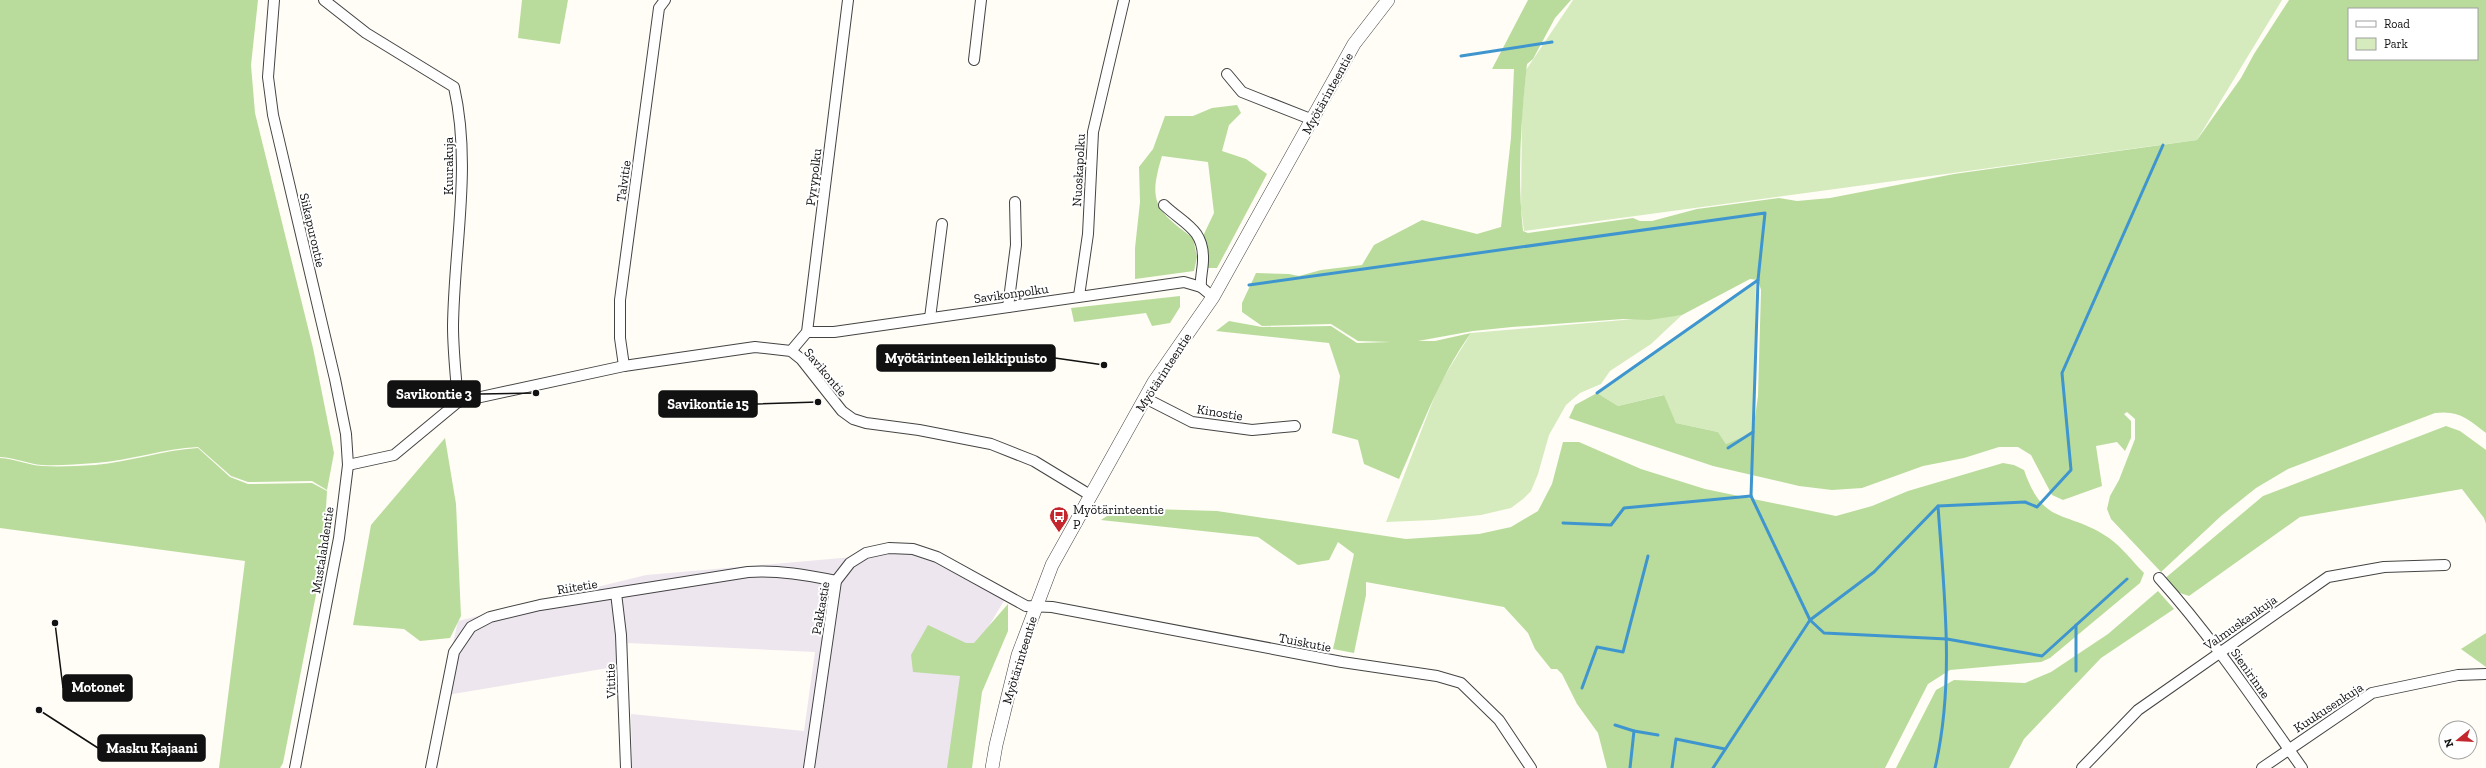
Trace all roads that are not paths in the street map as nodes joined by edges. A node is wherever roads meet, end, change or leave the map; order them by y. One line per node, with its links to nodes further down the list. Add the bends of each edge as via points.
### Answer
1 (274, 0): 25 (street, Siikapurontie, via 268,77 273,115 335,378 346,434)
2 (324, 0): 23 (street, Kuurakuja, via 366,33 454,87 461,116 462,154 453,325)
3 (664, 0): 21 (street, Talvitie, via 659,8 620,300 620,338)
4 (848, 0): 19 (street, Pyrypolku)
5 (981, 0): 8 (street)
6 (1124, 0): 15 (street, Nuoskapolku, via 1093,132 1088,234)
7 (1388, 0): 10 (street, Myötärinteentie, via 1354,44)
8 (974, 60)
9 (1227, 74): 10 (street, via 1242,92)
10 (1312, 120): 16 (street, Myötärinteentie)
11 (1015, 202): 17 (street, via 1016,245)
12 (1164, 206): 14 (street, via 1199,233 1203,260)
13 (942, 224): 18 (street)
14 (1201, 287): 15 (street, Savikonpolku, via 1184,282); 16 (street, Savikonpolku)
15 (1079, 296): 17 (street, Savikonpolku)
16 (1213, 297): 22 (street, Myötärinteentie)
17 (1008, 307): 18 (street, Savikonpolku)
18 (930, 318): 19 (street, Savikonpolku, via 834,332)
19 (807, 332): 20 (street)
20 (791, 351): 21 (street, Savikontie, via 755,347); 26 (street, Savikontie, via 801,359 842,411 853,419 991,444 1034,461)
21 (624, 366): 23 (street, Savikontie)
22 (1145, 398): 24 (street, Kinostie, via 1192,422 1252,430); 26 (street, Myötärinteentie)
23 (458, 402): 25 (street, via 394,455)
24 (1295, 426)
25 (348, 464): 35 (street, Mustalahdentie, via 339,538)
26 (1090, 495): 31 (street, Myötärinteentie, via 1052,565)
27 (2445, 565): 32 (street, Valmuskankuja, via 2384,567 2328,577)
28 (2159, 578): 32 (street, Sienirinne)
29 (836, 581): 30 (street, Riitetie, via 771,570 694,579); 31 (street, Pakkastie, via 850,563 866,553 889,548 913,549 936,557 1026,606); 38 (street, Pakkastie)
30 (616, 593): 36 (street, Riitetie, via 505,613 471,627 454,652); 37 (street, Vititie, via 621,634)
31 (1036, 605): 39 (street, Myötärinteentie, via 1012,676); 40 (street, Tuiskutie, via 1342,662 1437,676 1461,683 1499,720)
32 (2220, 652): 34 (street, Sienirinne); 41 (street, Valmuskankuja, via 2138,710)
33 (2486, 674): 34 (street, Kuukusenkuja, via 2458,675 2372,693)
34 (2288, 749): 42 (street, Kuukusenkuja); 43 (street, Sienirinne)
35 (295, 768)
36 (431, 768)
37 (626, 768)
38 (809, 768)
39 (992, 768)
40 (1531, 768)
41 (2082, 768)
42 (2262, 768)
43 (2302, 768)

